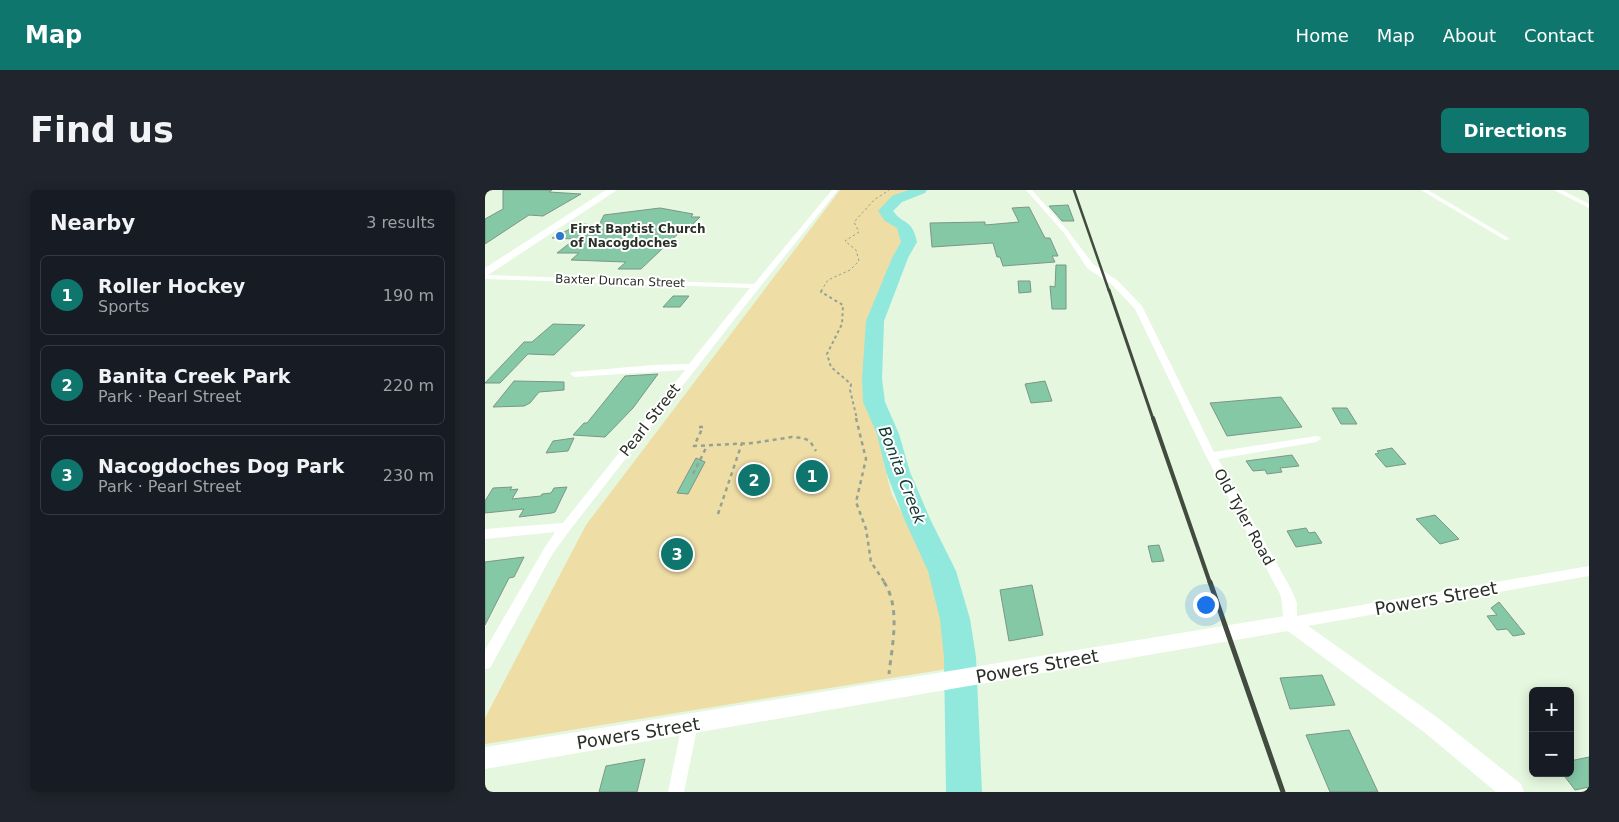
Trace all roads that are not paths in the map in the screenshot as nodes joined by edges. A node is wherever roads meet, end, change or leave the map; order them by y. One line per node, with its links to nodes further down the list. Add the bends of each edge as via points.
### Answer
1 (612, 190): 8 (main road)
2 (835, 190): 9 (street, Pearl Street)
3 (1029, 190): 13 (street, Old Tyler Road, via 1063,228 1090,266 1115,283 1139,308)
4 (1424, 190): 7 (street)
5 (1557, 190): 6 (street)
6 (1589, 206)
7 (1507, 239)
8 (485, 275): 9 (street, Baxter Duncan Street)
9 (755, 286): 10 (street, Pearl Street)
10 (692, 367): 11 (street); 14 (street, Pearl Street)
11 (575, 374)
12 (1316, 439): 13 (street)
13 (1211, 456): 17 (street, Old Tyler Road, via 1286,593)
14 (566, 527): 15 (street); 18 (street, Pearl Street, via 549,550)
15 (485, 534)
16 (1589, 571): 17 (street, Powers Street)
17 (1291, 624): 19 (street, Powers Street); 22 (street, via 1431,725)
18 (485, 664)
19 (690, 724): 20 (street, Powers Street); 21 (street)
20 (485, 758)
21 (676, 792)
22 (1513, 792)

